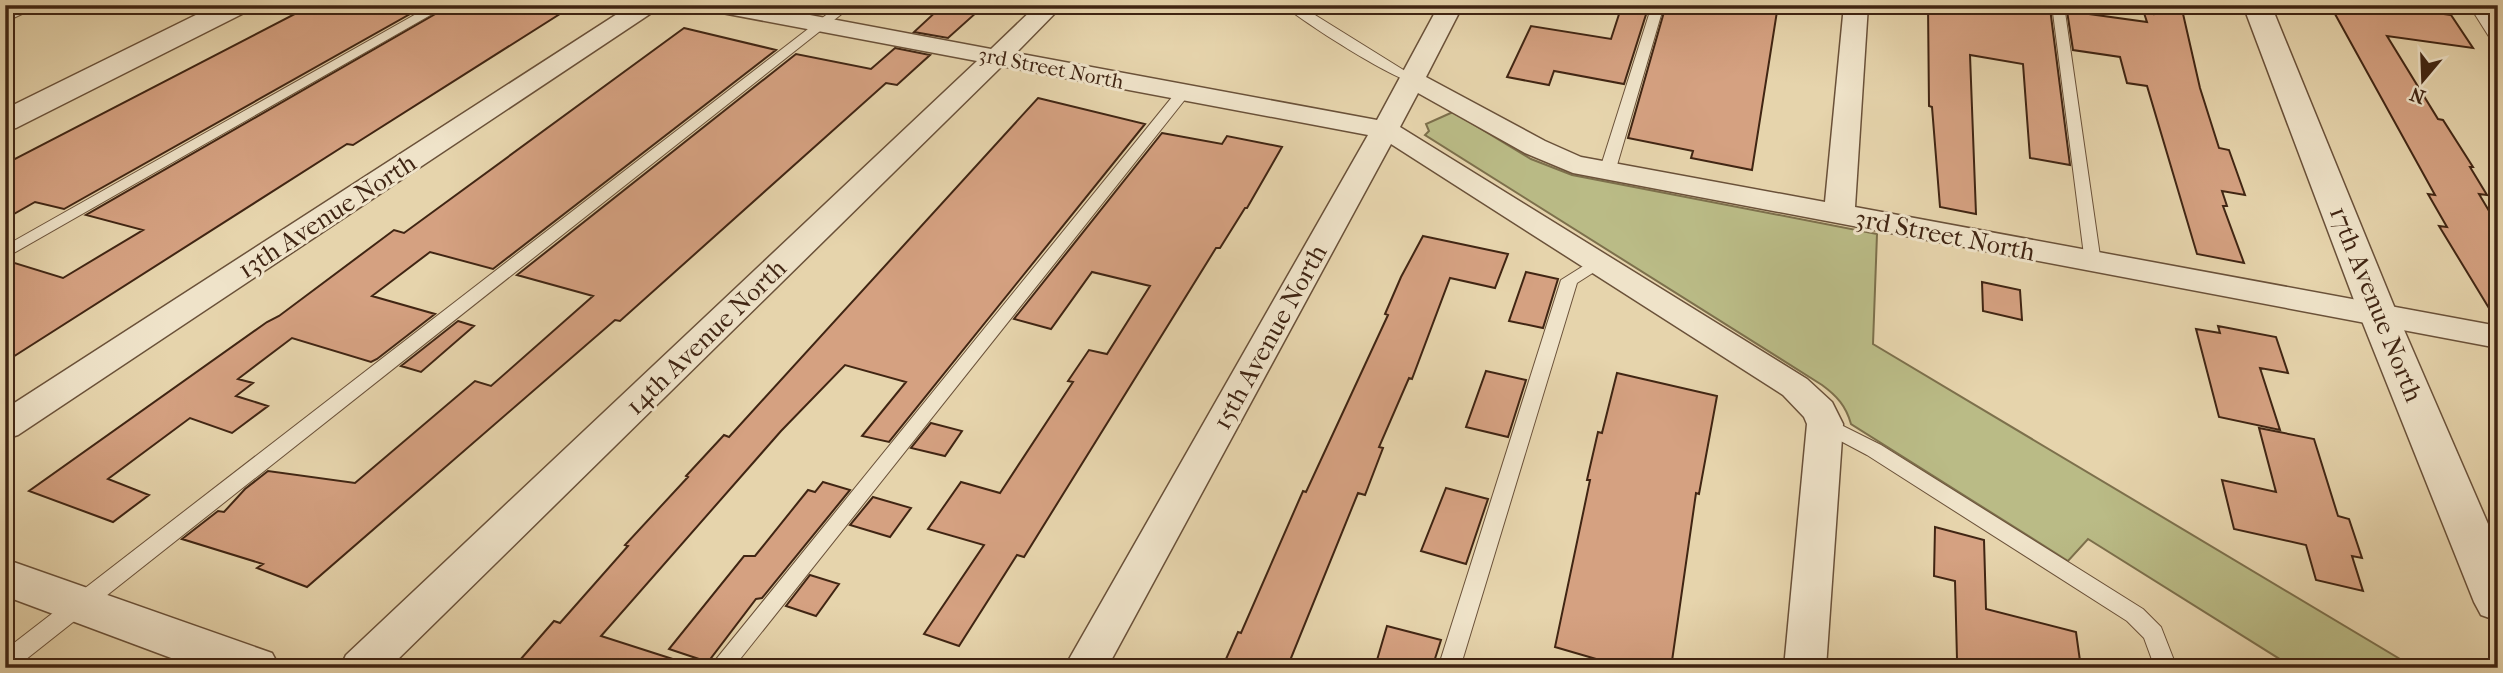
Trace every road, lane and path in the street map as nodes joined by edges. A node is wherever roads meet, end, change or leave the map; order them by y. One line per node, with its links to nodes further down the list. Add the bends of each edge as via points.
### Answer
1 (34, 5): 15 (lane)
2 (238, 5): 21 (street)
3 (442, 5): 25 (lane)
4 (648, 5): 31 (street, 13th Avenue North)
5 (717, 5): 16 (street, 3rd Street North)
6 (848, 5): 16 (lane)
7 (1051, 5): 18 (street, 14th Avenue North)
8 (1290, 5): 19 (lane)
9 (1451, 5): 19 (street, 15th Avenue North)
10 (1658, 5): 23 (lane)
11 (1856, 5): 24 (street)
12 (2058, 5): 27 (lane)
13 (2257, 5): 28 (street, 17th Avenue North)
14 (2475, 5): 17 (lane)
15 (5, 18)
16 (822, 25): 18 (street, 3rd Street North); 34 (lane)
17 (2498, 40)
18 (997, 58): 20 (street, 3rd Street North); 37 (street, 14th Avenue North)
19 (1411, 79): 22 (street, 15th Avenue North); 23 (street, 3rd Street North, via 1555,157)
20 (1182, 94): 22 (street, 3rd Street North); 38 (lane)
21 (5, 121)
22 (1385, 130): 26 (street); 39 (street, 15th Avenue North)
23 (1607, 172): 24 (street, 3rd Street North)
24 (1839, 216): 27 (street, 3rd Street North)
25 (5, 253)
26 (1597, 263): 30 (street, via 1795,387); 40 (lane, via 1569,281)
27 (2093, 263): 28 (street, 3rd Street North)
28 (2379, 316): 29 (street, 3rd Street North); 33 (street, 17th Avenue North)
29 (2498, 337)
30 (1822, 417): 41 (street); 42 (lane, via 2135,615 2153,633)
31 (5, 426)
32 (5, 577): 34 (street)
33 (2498, 602)
34 (80, 604): 35 (lane); 36 (street)
35 (5, 663)
36 (255, 668)
37 (361, 668)
38 (720, 668)
39 (1085, 668)
40 (1449, 668)
41 (1805, 668)
42 (2166, 668)

